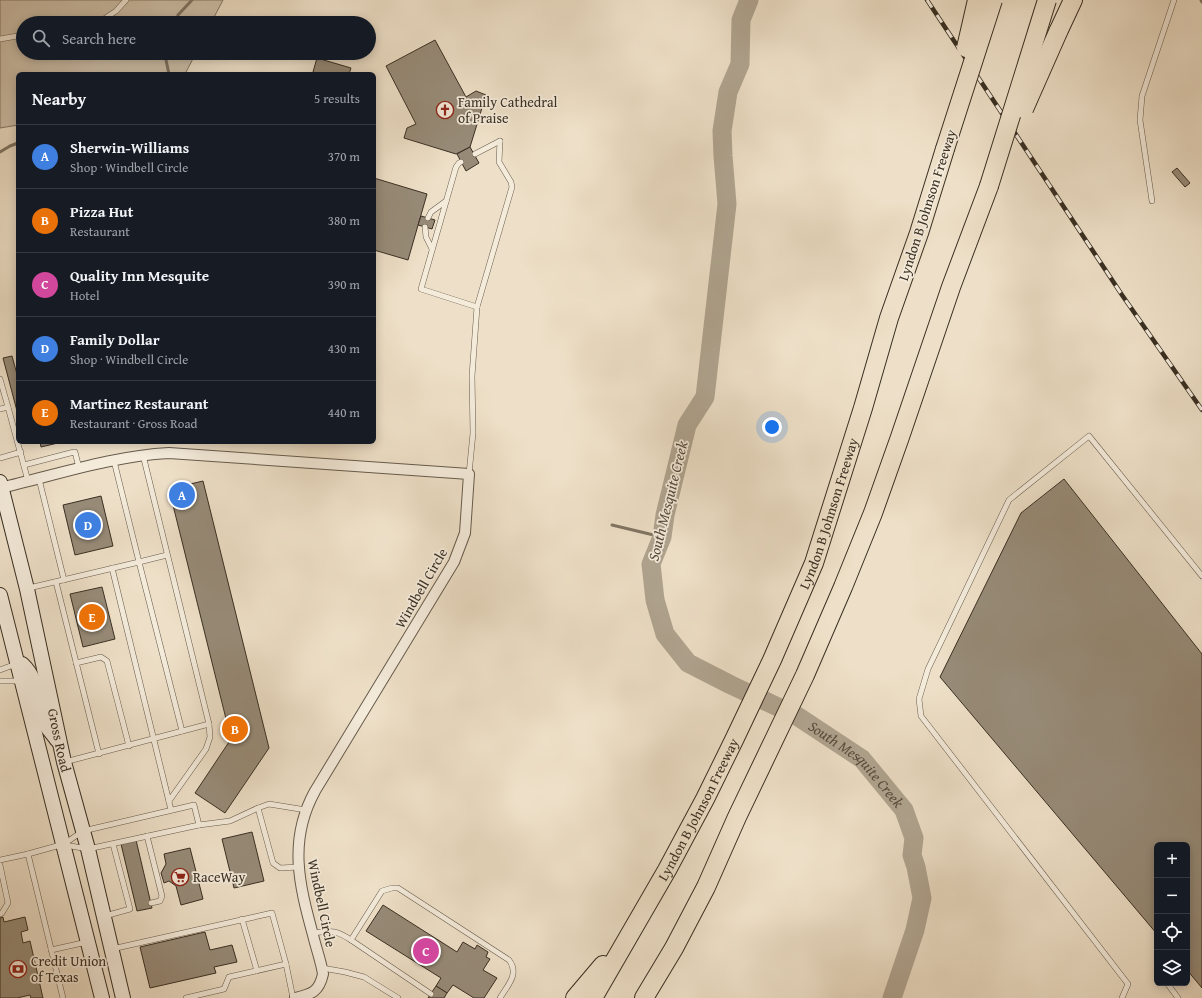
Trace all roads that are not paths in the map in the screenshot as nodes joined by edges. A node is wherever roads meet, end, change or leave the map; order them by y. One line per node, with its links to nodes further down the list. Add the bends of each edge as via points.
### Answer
1 (126, 0): 7 (lane)
2 (977, 0): 10 (highway, bridge)
3 (993, 0): 10 (highway, Lyndon B Johnson Freeway, bridge)
4 (1048, 0): 13 (highway, bridge)
5 (1073, 0): 13 (highway, bridge)
6 (1174, 0): 15 (lane, via 1142,96 1140,120)
7 (108, 16)
8 (16, 36): 9 (lane)
9 (0, 39)
10 (943, 143): 76 (highway, Lyndon B Johnson Freeway, via 814,563 734,740 667,870)
11 (475, 154): 19 (lane, via 500,141 499,162 512,187)
12 (461, 162): 14 (lane, via 456,167)
13 (989, 186): 79 (highway, via 951,287 873,513 805,675 706,887)
14 (446, 201): 16 (lane, via 431,212); 18 (lane)
15 (1152, 201)
16 (428, 218)
17 (426, 227): 18 (lane, via 426,237)
18 (432, 249): 19 (lane, via 421,289)
19 (477, 307): 31 (lane, via 472,376 473,434)
20 (0, 379): 21 (lane)
21 (8, 407): 22 (lane); 23 (lane)
22 (0, 409)
23 (16, 435)
24 (19, 444): 25 (lane)
25 (21, 452): 27 (lane); 29 (lane)
26 (143, 455): 28 (street); 31 (street, via 169,453); 35 (lane)
27 (0, 458)
28 (114, 461): 30 (street); 36 (lane)
29 (24, 465): 30 (lane, via 75,452); 32 (lane)
30 (80, 469): 32 (street)
31 (469, 474): 58 (street, Windbell Circle, via 464,532 454,562 315,791)
32 (34, 480): 33 (street); 39 (lane)
33 (1, 486): 34 (main road, Gross Road)
34 (3, 509): 41 (main road, Gross Road)
35 (167, 556): 36 (lane); 48 (lane)
36 (139, 562): 37 (lane); 49 (lane)
37 (112, 568): 39 (lane); 50 (lane)
38 (1202, 576): 98 (lane, via 1089,436 1009,500 928,669 919,699 921,716 1128,984)
39 (64, 580): 40 (lane)
40 (56, 582): 41 (lane); 43 (lane)
41 (27, 589): 51 (main road, Gross Road)
42 (0, 595): 44 (main road, Gross Road)
43 (76, 663): 52 (lane, via 101,657 107,661); 53 (lane)
44 (17, 664): 45 (lane); 47 (main road, Gross Road); 51 (main road, via 22,664 31,674 43,720)
45 (0, 670)
46 (0, 681): 47 (lane)
47 (22, 681): 62 (main road, Gross Road)
48 (209, 724): 49 (lane); 55 (lane, via 210,737 206,749)
49 (182, 731): 50 (lane)
50 (154, 739): 52 (lane); 55 (lane)
51 (60, 745): 54 (main road, Gross Road)
52 (129, 746): 53 (lane)
53 (99, 754): 54 (lane)
54 (64, 762): 60 (main road, Gross Road)
55 (169, 801): 57 (lane)
56 (258, 808): 58 (lane, via 269,804); 59 (lane, via 230,820); 68 (lane, via 273,863 280,868)
57 (171, 810): 59 (lane, via 194,805); 60 (lane)
58 (306, 810): 68 (street, Windbell Circle, via 299,833)
59 (199, 825): 61 (lane)
60 (83, 831): 62 (lane); 64 (main road, Gross Road)
61 (147, 836): 63 (lane); 69 (lane, via 162,899)
62 (64, 844): 64 (lane); 65 (lane); 78 (main road, Gross Road)
63 (113, 844): 64 (lane); 71 (lane)
64 (88, 849): 73 (main road, Gross Road)
65 (28, 854): 66 (lane); 81 (lane)
66 (0, 860)
67 (0, 865): 72 (lane, via 8,903)
68 (299, 867): 75 (street, Windbell Circle)
69 (151, 904)
70 (136, 907): 71 (lane)
71 (130, 909): 73 (lane)
72 (0, 914)
73 (104, 916): 80 (main road, Gross Road)
74 (242, 919): 80 (lane); 82 (lane, via 272,913); 84 (lane)
75 (312, 933): 77 (lane, via 333,931); 83 (street, Windbell Circle)
76 (628, 937): 94 (highway); 95 (highway, Lyndon B Johnson Freeway)
77 (351, 940): 86 (lane); 93 (lane, via 382,891 398,888 509,960 514,975)
78 (88, 942): 81 (lane); 88 (main road, Gross Road)
79 (674, 948): 96 (highway); 97 (highway)
80 (112, 949): 89 (main road, Gross Road)
81 (51, 950): 87 (lane)
82 (286, 964): 84 (lane); 91 (lane)
83 (322, 968): 91 (street, Windbell Circle, via 321,981 315,992); 92 (lane, via 364,977)
84 (257, 971): 90 (lane, via 229,977 224,989)
85 (1169, 986): 99 (lane)
86 (431, 994)
87 (62, 998)
88 (102, 998)
89 (124, 998)
90 (186, 998)
91 (294, 998)
92 (398, 998)
93 (500, 998)
94 (575, 998)
95 (593, 998)
96 (644, 998)
97 (649, 998)
98 (1124, 998)
99 (1178, 998)

